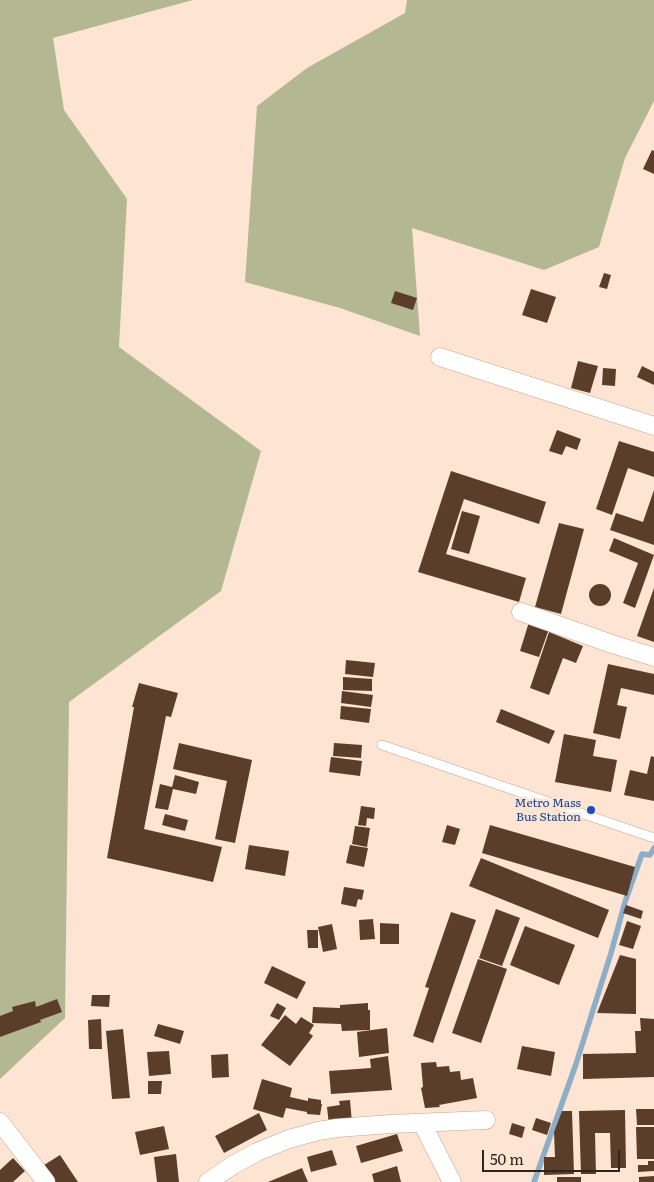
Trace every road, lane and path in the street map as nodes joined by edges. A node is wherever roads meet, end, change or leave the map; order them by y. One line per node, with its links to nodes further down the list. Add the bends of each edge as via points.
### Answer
1 (440, 358): 2 (street)
2 (654, 426)
3 (521, 612): 4 (street)
4 (654, 657)
5 (382, 745): 6 (lane)
6 (654, 838)
7 (486, 1120): 9 (street)
8 (0, 1122): 10 (street)
9 (422, 1123): 11 (street, via 336,1128 289,1139 257,1152); 12 (street)
10 (46, 1182)
11 (208, 1182)
12 (452, 1182)

